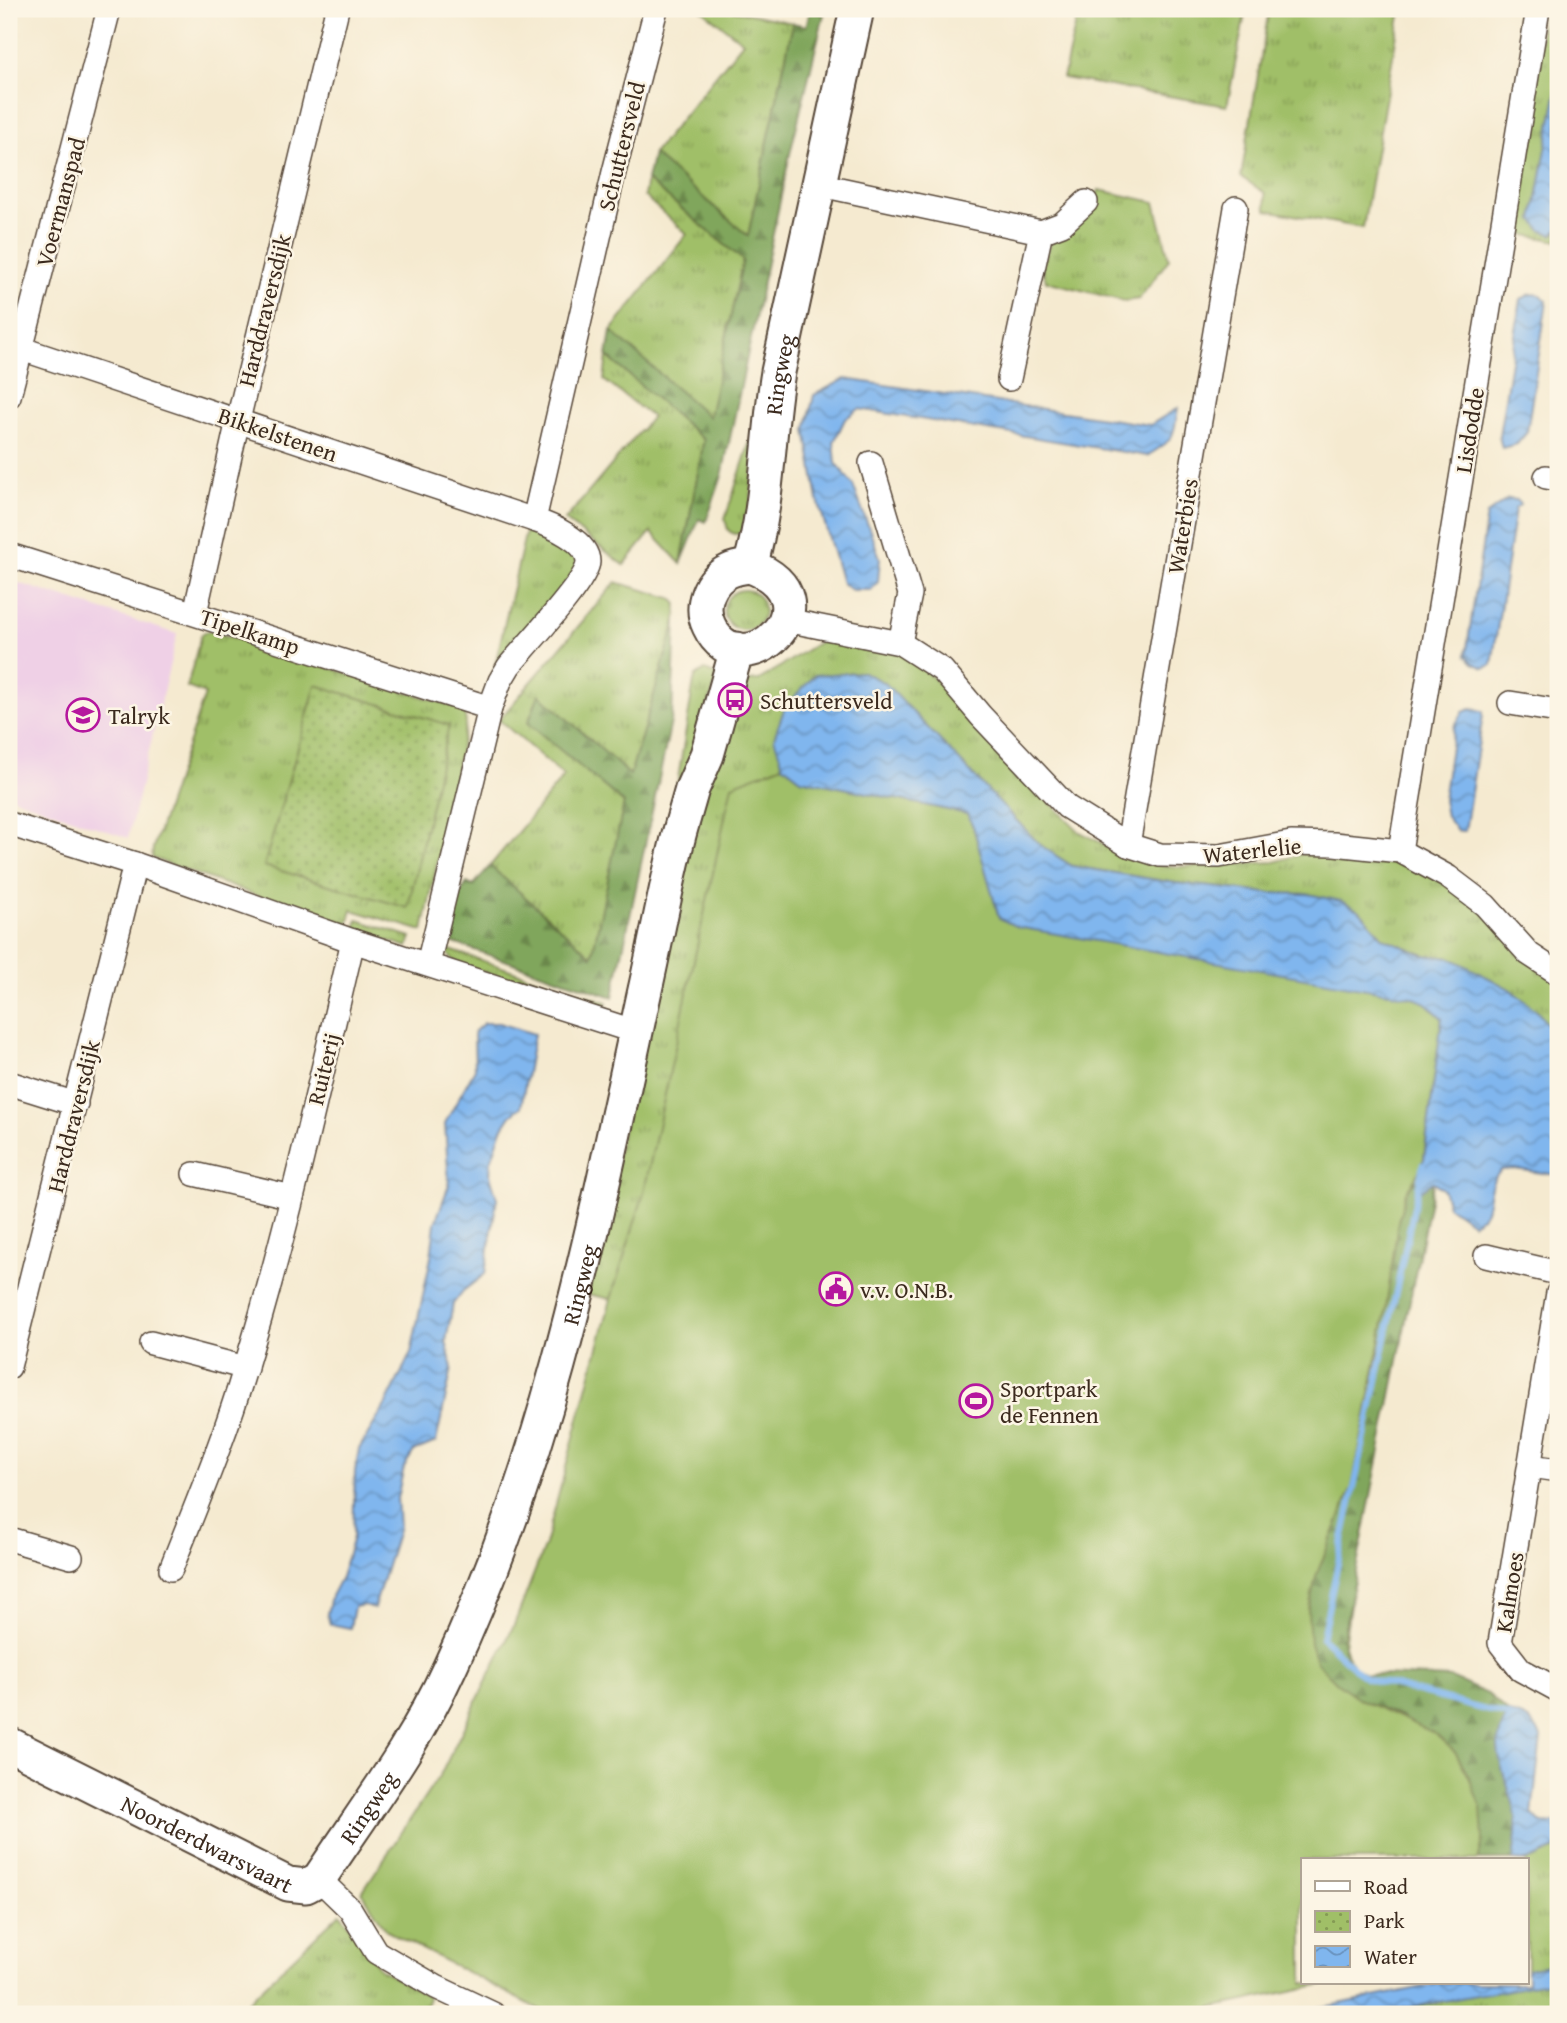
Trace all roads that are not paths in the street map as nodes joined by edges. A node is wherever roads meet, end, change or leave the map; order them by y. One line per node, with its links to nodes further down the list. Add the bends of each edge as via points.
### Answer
1 (109, 9): 10 (street, Voermanspad)
2 (337, 9): 13 (street, Harddraversdijk)
3 (656, 9): 15 (street, Schuttersveld, via 607,199)
4 (857, 9): 6 (main road, Ringweg)
5 (1538, 9): 27 (street, Lisdodde)
6 (821, 185): 9 (street); 17 (main road, Ringweg, via 778,372 764,507)
7 (1086, 202): 9 (street, via 1062,224)
8 (1236, 208): 26 (street, Waterbies)
9 (1041, 232): 11 (street)
10 (22, 349): 12 (street, Voermanspad); 13 (street, Bikkelstenen)
11 (1009, 379)
12 (9, 396)
13 (237, 420): 15 (street, Bikkelstenen); 18 (street, Harddraversdijk)
14 (871, 463): 20 (street, via 910,594)
15 (534, 520): 23 (street, via 575,541 588,562 580,581 509,666)
16 (9, 555): 18 (street, Tipelkamp)
17 (750, 566): 19 (main road, via 764,571 784,592); 21 (main road, via 719,577 705,605 710,629 722,643)
18 (195, 613): 23 (street, Tipelkamp)
19 (786, 620): 20 (street, Waterlelie); 21 (main road, via 771,642 757,649)
20 (900, 643): 26 (street, Waterlelie, via 942,670 1067,807)
21 (737, 649): 32 (main road, Ringweg, via 680,831)
22 (1510, 703): 24 (street)
23 (490, 708): 30 (street)
24 (1558, 711)
25 (9, 824): 28 (street)
26 (1128, 845): 27 (street, Waterlelie, via 1160,855 1219,856 1291,843)
27 (1401, 852): 31 (street, Waterlelie, via 1448,877 1485,905 1529,954)
28 (135, 864): 29 (street); 34 (street, Harddraversdijk)
29 (353, 941): 30 (street); 36 (street, Ruiterij)
30 (428, 964): 32 (street)
31 (1558, 973)
32 (636, 1032): 51 (main road, Ringweg, via 575,1309 515,1508 449,1671)
33 (9, 1083): 34 (street)
34 (76, 1104): 40 (street, Harddraversdijk)
35 (194, 1174): 36 (street)
36 (292, 1197): 43 (street, Ruiterij)
37 (1486, 1256): 38 (street)
38 (1558, 1273)
39 (1558, 1293): 44 (street, Kalmoes)
40 (13, 1340): 42 (street, Harddraversdijk)
41 (151, 1343): 43 (street)
42 (9, 1367)
43 (246, 1368): 48 (street, Ruiterij)
44 (1530, 1466): 45 (street); 49 (street, Kalmoes, via 1500,1643 1521,1670)
45 (1558, 1470)
46 (9, 1539): 47 (street)
47 (71, 1557)
48 (172, 1569)
49 (1558, 1690)
50 (9, 1744): 51 (main road, Noorderdwarsvaart, via 288,1884 306,1886)
51 (319, 1880): 52 (street, Noorderdwarsvaart, via 350,1909 376,1952)
52 (493, 2014)

